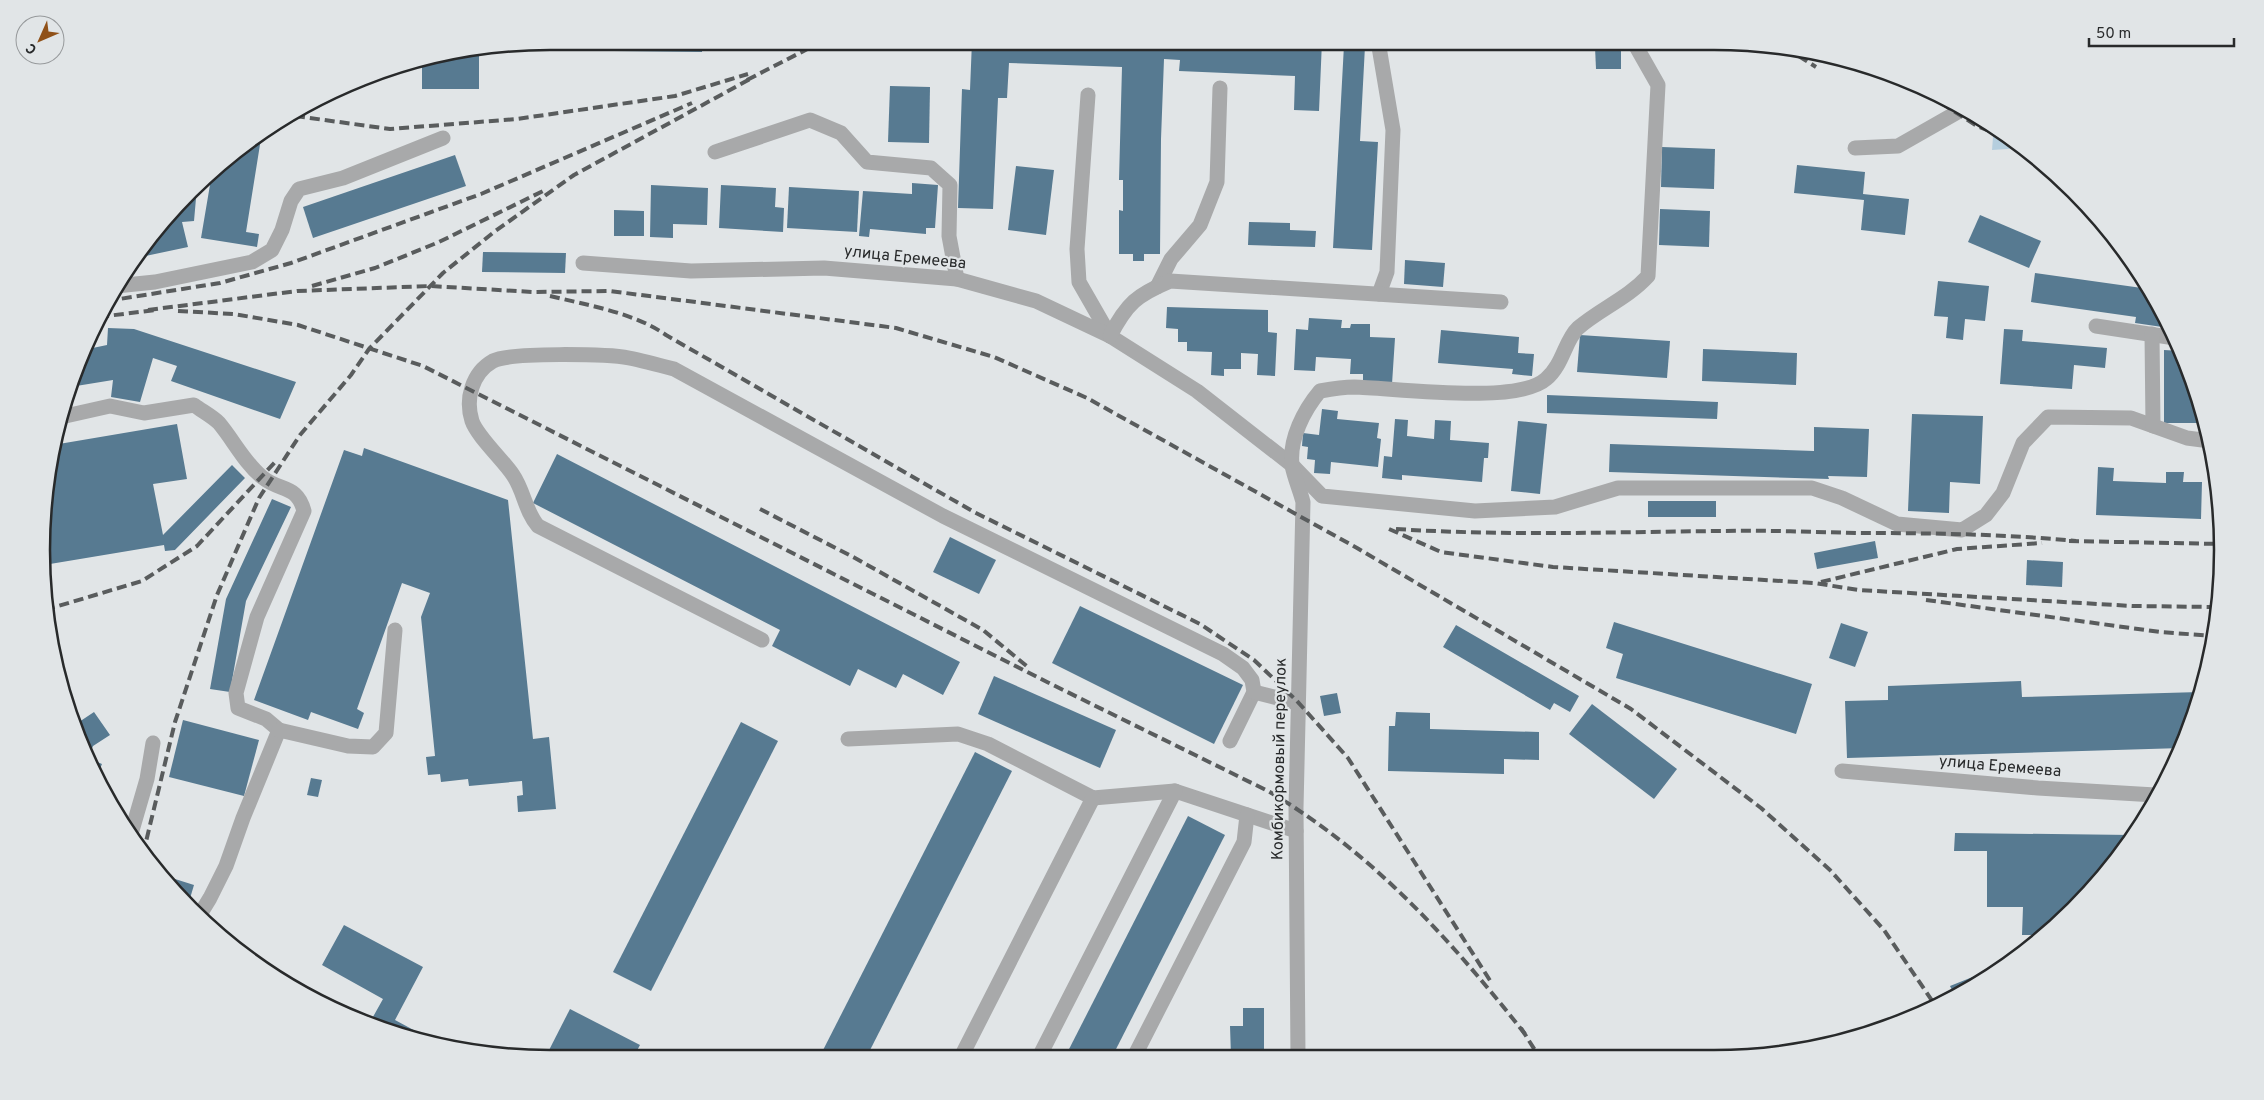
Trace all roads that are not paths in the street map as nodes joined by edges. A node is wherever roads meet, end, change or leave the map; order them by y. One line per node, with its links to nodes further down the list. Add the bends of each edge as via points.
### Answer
1 (1380, 50): 13 (street, via 1393,130 1387,272)
2 (1638, 50): 22 (street, via 1658,85 1648,276 1637,288 1572,333 1563,358 1546,380 1520,390 1484,393 1351,387 1320,391 1307,406 1294,442)
3 (1220, 88): 12 (street, via 1217,182 1200,225 1172,258)
4 (1088, 95): 17 (street, via 1077,249 1079,282)
5 (1956, 113): 7 (street, via 1898,146)
6 (443, 138): 11 (street, via 343,178 299,189 272,250 252,262)
7 (1855, 148)
8 (715, 152): 10 (street, via 810,120 841,133 867,162 931,168 950,185 949,236)
9 (583, 262): 10 (street, улица Еремеева, via 691,271 824,268)
10 (957, 279): 17 (street, улица Еремеева, via 1036,300)
11 (126, 285)
12 (1157, 287): 13 (street, via 1170,281); 17 (street, via 1143,292 1121,315)
13 (1379, 294): 14 (street)
14 (1502, 302)
15 (2096, 326): 16 (street)
16 (2152, 334): 18 (street); 20 (street)
17 (1110, 336): 22 (street, улица Еремеева, via 1197,391)
18 (2165, 336)
19 (69, 414): 27 (street, via 110,406 144,413 194,405 218,422 253,470 268,482 291,490 302,499 304,511 257,617 236,693 238,708 266,719)
20 (2153, 426): 21 (street, улица Еремеева); 22 (street, улица Еремеева, via 2131,418 2048,417 2023,443 2003,493 1986,515 1962,530 1897,524 1812,488 1618,488 1555,507 1475,511 1322,496)
21 (2201, 440)
22 (1292, 464): 26 (street, Комбикормовый переулок, via 1303,502)
23 (395, 630): 27 (street, via 386,733 374,747 348,746)
24 (762, 640): 25 (street, via 538,526 532,520 514,476 472,423 467,403 480,373 494,361 526,354 628,358 674,369 943,516 1223,654 1244,668 1252,680)
25 (1254, 692): 26 (street); 29 (street)
26 (1298, 703): 37 (street, Комбикормовый переулок)
27 (279, 730): 38 (street, via 226,866)
28 (848, 739): 34 (street, via 958,734 988,744)
29 (1230, 741)
30 (153, 743): 36 (street)
31 (1842, 771): 33 (street, улица Еремеева)
32 (1175, 791): 34 (street); 35 (street); 40 (street)
33 (2150, 795)
34 (1093, 798): 39 (street)
35 (1247, 815): 37 (street); 41 (street, via 1244,842)
36 (133, 827)
37 (1296, 831): 42 (street, Комбикормовый переулок)
38 (203, 910)
39 (965, 1050)
40 (1043, 1050)
41 (1138, 1050)
42 (1298, 1050)

